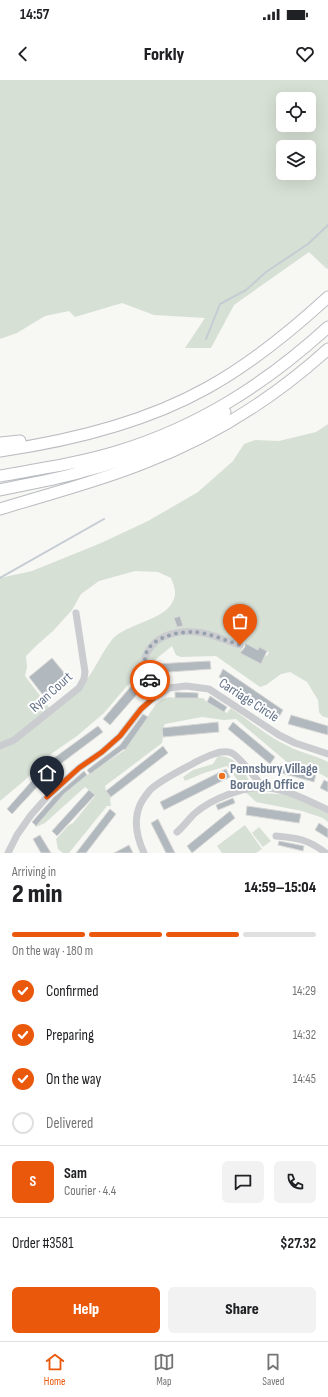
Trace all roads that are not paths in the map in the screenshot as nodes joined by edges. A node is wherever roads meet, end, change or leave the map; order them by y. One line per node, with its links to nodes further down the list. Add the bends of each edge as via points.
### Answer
1 (328, 297): 5 (highway, via 273,344 207,388 145,416)
2 (328, 327): 4 (highway)
3 (328, 349): 10 (highway, via 273,394 193,442 126,470)
4 (287, 362): 8 (highway, via 224,405 155,438 81,461); 9 (highway, via 238,404 160,446 98,468)
5 (67, 438): 6 (highway); 7 (highway)
6 (0, 443)
7 (0, 451)
8 (0, 476)
9 (0, 490)
10 (0, 509)
11 (76, 613): 14 (street, Ryan Court, via 85,672 79,688 14,740)
12 (240, 645): 13 (street, via 196,632 177,633 158,640 145,654 145,668)
13 (157, 695): 15 (street, Carriage Circle, via 169,688 180,686 208,690 295,744); 20 (street, Carriage Circle, via 141,709 120,736 47,797 17,835)
14 (0, 746)
15 (328, 754)
16 (262, 787): 17 (street, via 299,796); 18 (street, via 242,790 213,801 194,814); 21 (street, via 238,758 226,752 212,754 159,783 150,790 139,806 136,828)
17 (328, 810)
18 (177, 832)
19 (276, 836): 22 (street, via 309,842)
20 (8, 853)
21 (144, 853)
22 (326, 853)

